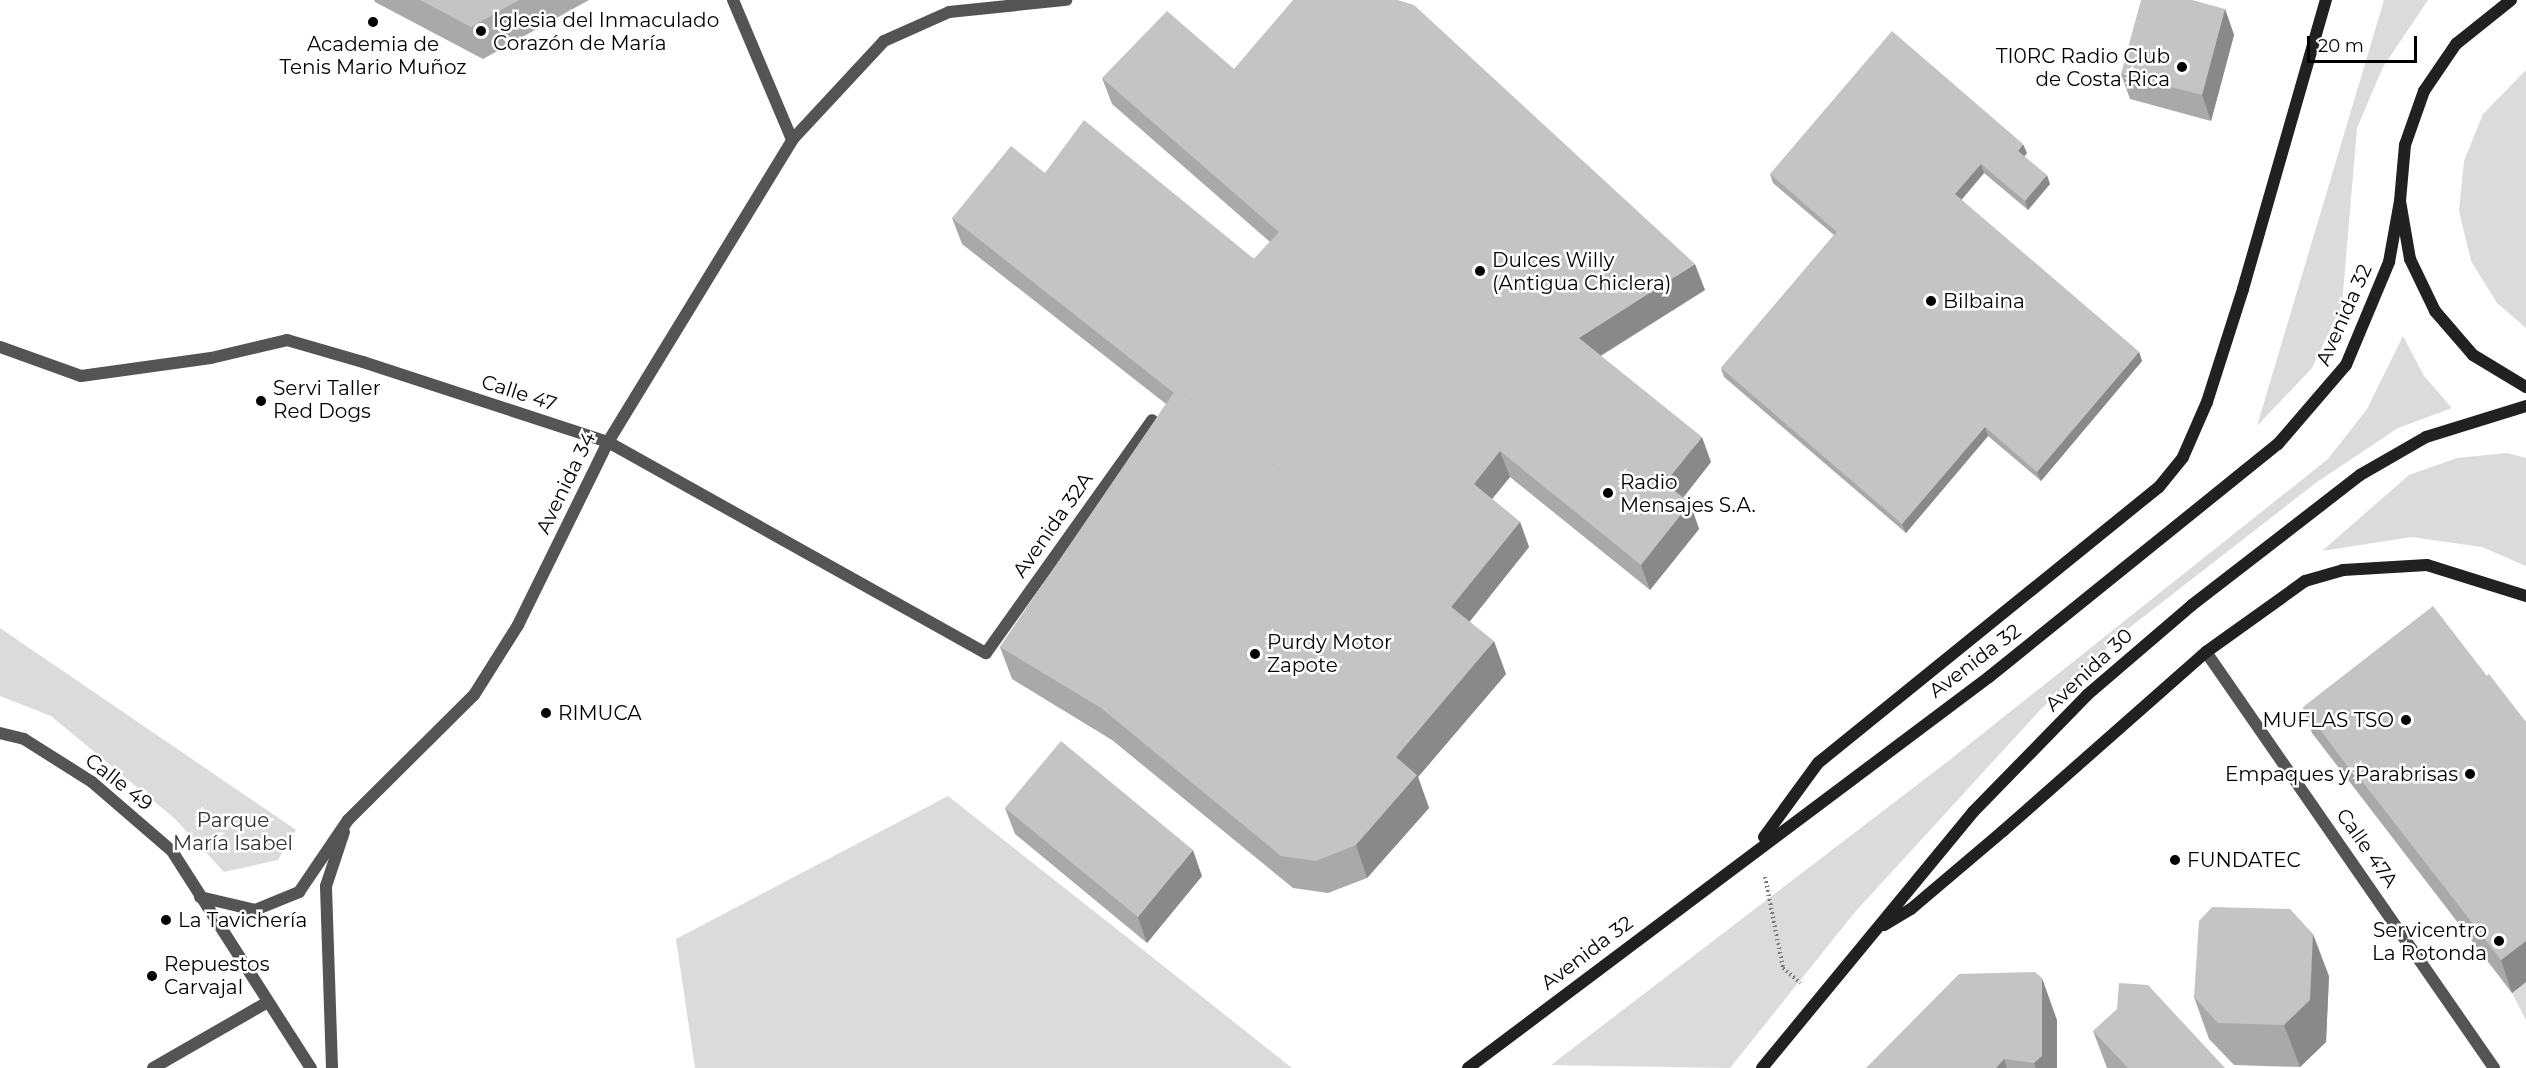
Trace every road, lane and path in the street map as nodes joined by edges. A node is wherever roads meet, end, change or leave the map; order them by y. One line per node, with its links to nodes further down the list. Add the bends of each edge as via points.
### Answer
1 (733, 0): 6 (street)
2 (1066, 0): 6 (street, Avenida 34, via 949,12 884,41)
3 (2326, 0): 18 (main road, via 2207,402 2173,472 1823,759)
4 (2511, 0): 5 (main road)
5 (2498, 3): 7 (main road, via 2456,44 2424,91 2405,145)
6 (792, 140): 12 (street, Avenida 34)
7 (2400, 201): 9 (main road, via 2410,259 2435,311 2473,355); 18 (main road, Avenida 32, via 2389,262 2358,339 2329,390 2308,414 1989,677)
8 (0, 347): 12 (street, Calle 47, via 81,376 211,357 287,340)
9 (2526, 387)
10 (2526, 406): 20 (main road, Avenida 30, via 2471,419 2392,455 2192,604 2087,695 1989,795)
11 (1152, 420): 15 (street, Avenida 32A)
12 (608, 442): 15 (street, Calle 47); 17 (street, Avenida 34, via 518,625 474,695)
13 (2526, 596): 14 (main road, via 2427,565 2343,570 2305,581)
14 (2206, 652): 20 (main road, via 1911,909); 28 (street, Calle 47A)
15 (986, 653)
16 (0, 733): 19 (street, Calle 49, via 24,739 92,782 172,851)
17 (348, 820): 19 (street, Avenida 34, via 298,892 277,905 255,910); 25 (street, Avenida 34, via 326,886)
18 (1758, 845): 21 (path, via 1783,968); 26 (main road, Avenida 32)
19 (200, 897): 22 (street, Calle 49)
20 (1878, 928): 21 (main road, Avenida 30)
21 (1819, 999): 27 (main road, Avenida 30)
22 (266, 1003): 23 (street); 24 (street, Calle 49)
23 (153, 1068)
24 (311, 1068)
25 (332, 1068)
26 (1468, 1068)
27 (1762, 1068)
28 (2494, 1068)

